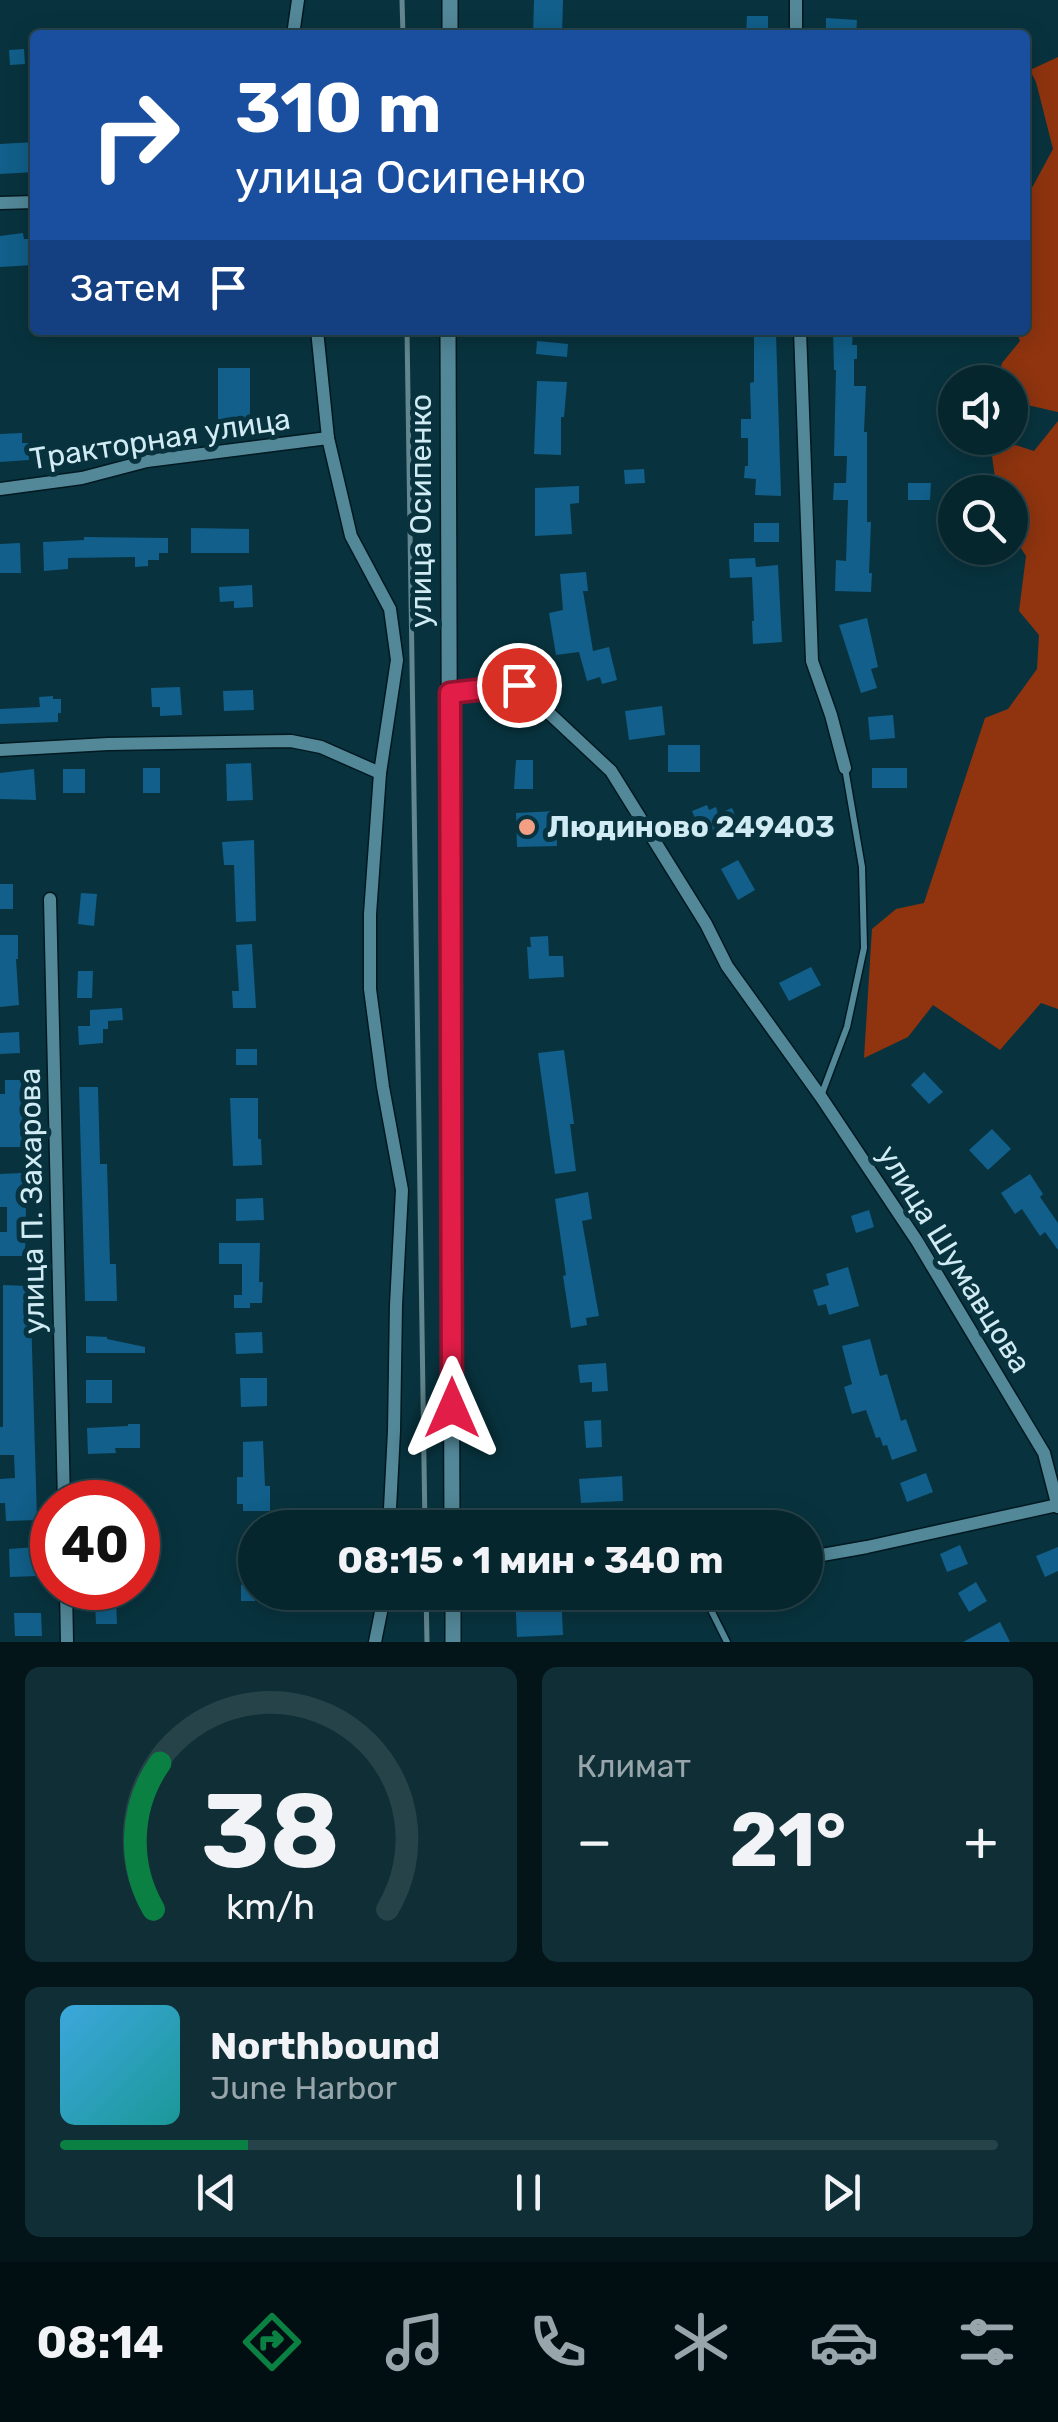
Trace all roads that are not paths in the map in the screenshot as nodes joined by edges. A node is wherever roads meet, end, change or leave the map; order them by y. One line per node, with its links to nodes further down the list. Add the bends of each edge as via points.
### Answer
1 (298, 0): 4 (street)
2 (450, 0): 5 (street)
3 (796, 0): 6 (street)
4 (295, 30)
5 (450, 30)
6 (796, 30)
7 (30, 202): 8 (street)
8 (0, 203)
9 (318, 335): 12 (street)
10 (448, 335): 14 (street, улица Осипенко)
11 (800, 335): 16 (street, via 812,660)
12 (328, 438): 13 (street, Тракторная улица, via 147,461); 17 (street, via 351,536 390,610 397,660)
13 (0, 489)
14 (450, 693): 19 (street, via 519,685 611,772 726,966); 23 (street, улица Осипенко)
15 (0, 750): 17 (street, via 291,741)
16 (845, 768): 19 (lane, via 862,867 864,948 847,1027)
17 (380, 773): 22 (street, via 370,989 402,1190)
18 (50, 899): 20 (street, улица П. Захарова)
19 (821, 1097): 21 (street, улица Шумавцова, via 1044,1453)
20 (63, 1480)
21 (1058, 1506): 24 (street)
22 (391, 1510)
23 (452, 1510)
24 (823, 1554)
25 (66, 1610): 29 (street)
26 (381, 1610): 30 (street)
27 (452, 1610): 31 (street)
28 (711, 1610): 32 (lane)
29 (67, 1642)
30 (375, 1642)
31 (453, 1642)
32 (727, 1642)

